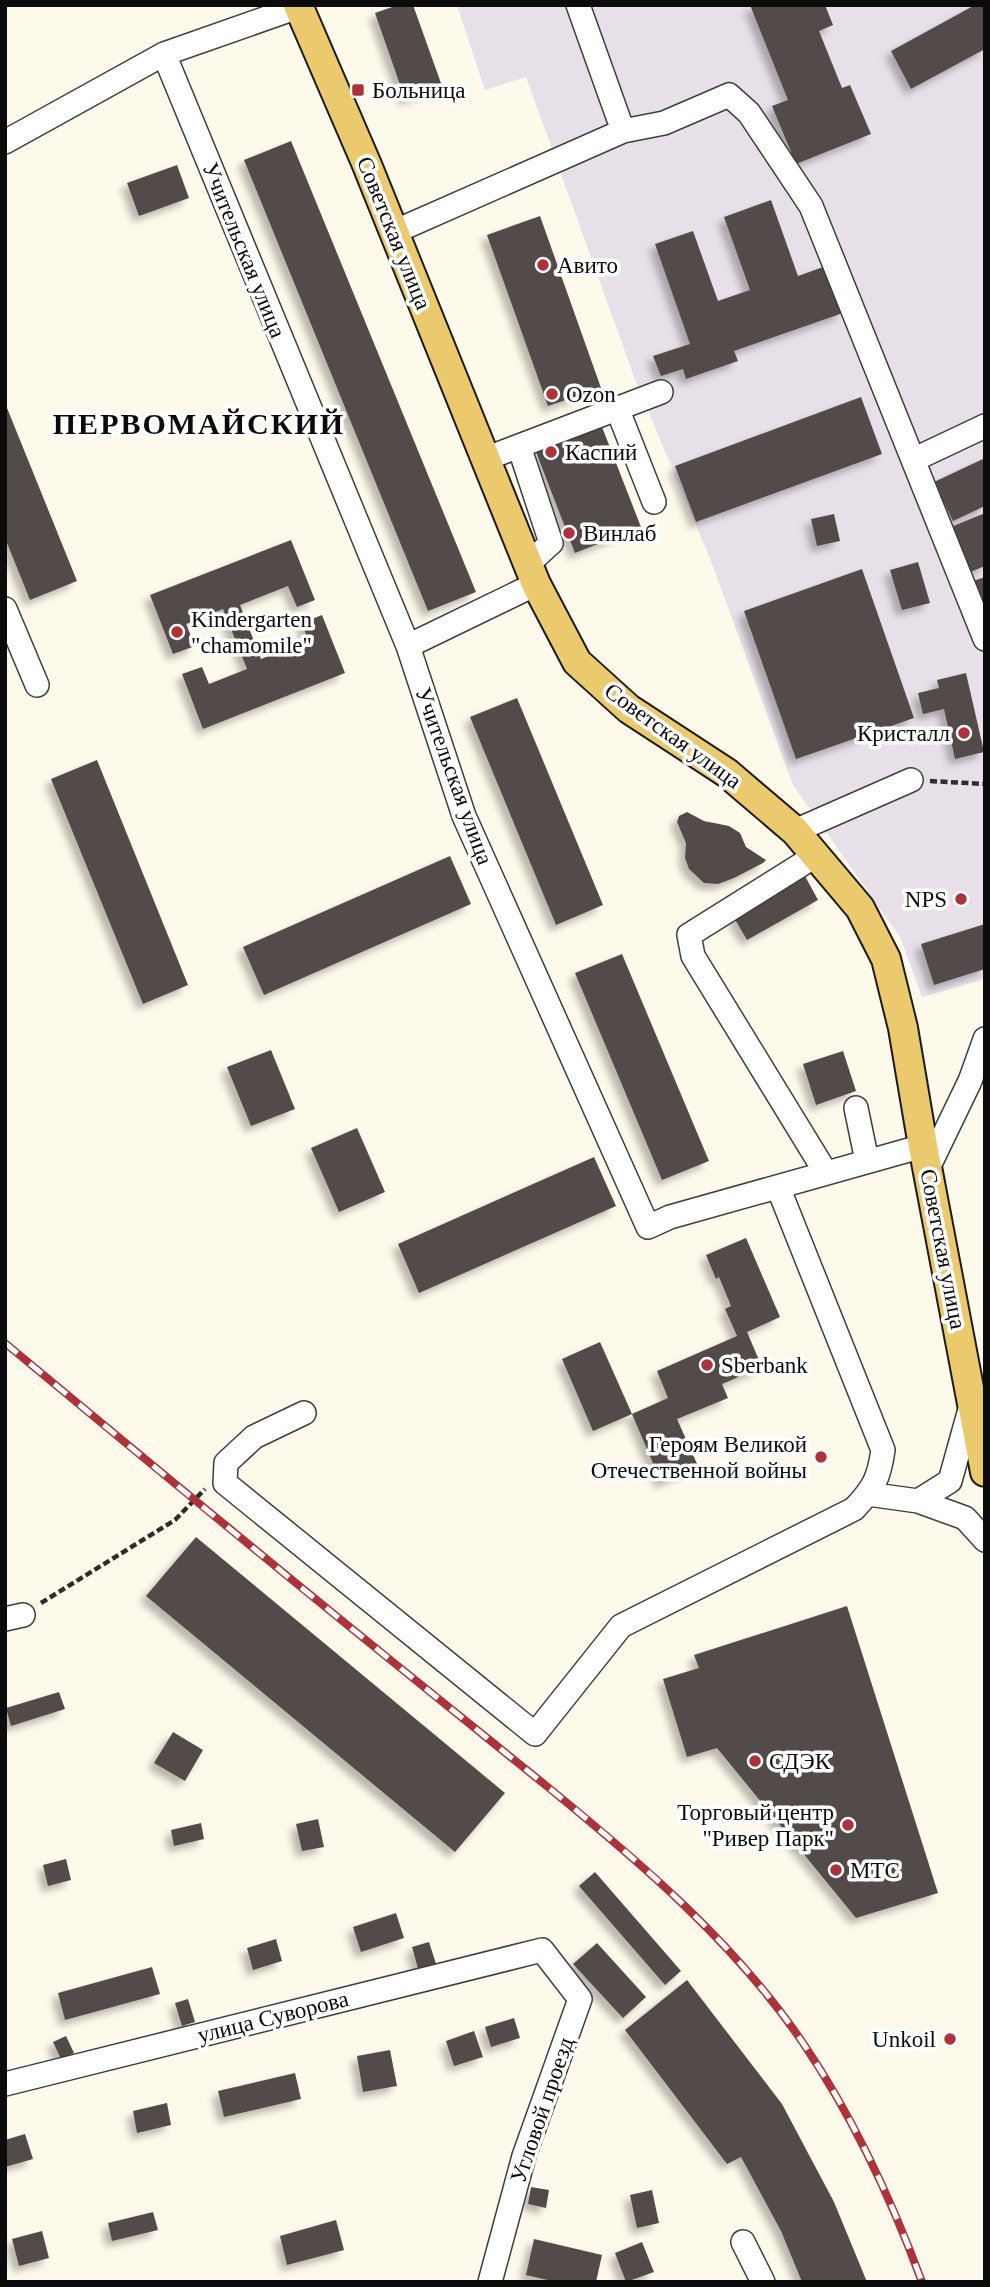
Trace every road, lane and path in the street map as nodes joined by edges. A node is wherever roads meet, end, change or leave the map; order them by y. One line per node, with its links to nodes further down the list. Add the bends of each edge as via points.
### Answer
1 (578, 5): 4 (street)
2 (298, 6): 3 (street); 6 (main road, Советская улица)
3 (164, 54): 5 (street); 17 (street, Учительская улица)
4 (622, 131): 6 (street); 12 (street, via 664,123 729,94 750,113 811,206)
5 (5, 142)
6 (394, 232): 11 (main road, Советская улица)
7 (661, 392): 8 (street)
8 (617, 408): 10 (street); 13 (street)
9 (985, 426): 12 (street)
10 (519, 446): 11 (street); 14 (street, via 551,543)
11 (485, 459): 14 (main road, Советская улица)
12 (913, 460): 16 (street)
13 (654, 502)
14 (532, 574): 17 (street); 21 (main road, Советская улица, via 577,662 629,709 727,773)
15 (5, 609): 18 (street)
16 (985, 639)
17 (408, 646): 28 (street, Учительская улица, via 464,816 648,1227)
18 (37, 685)
19 (911, 780): 20 (path); 21 (street)
20 (985, 784)
21 (794, 831): 22 (main road, Советская улица)
22 (816, 856): 25 (main road, Советская улица, via 860,908 886,959); 27 (street, via 689,935 693,956)
23 (985, 1040): 25 (street, via 970,1082)
24 (856, 1108): 26 (street)
25 (925, 1157): 26 (street, Учительская улица); 29 (main road, Советская улица)
26 (867, 1161): 27 (street, Учительская улица)
27 (826, 1173): 28 (street, Учительская улица)
28 (778, 1186): 32 (street, via 883,1450 878,1479)
29 (972, 1401): 31 (main road, Советская улица); 34 (street, via 950,1481)
30 (303, 1413): 32 (street, via 254,1437 226,1463 225,1483 535,1734 621,1626 853,1509)
31 (985, 1472)
32 (868, 1494): 34 (street)
33 (195, 1500): 36 (path, via 175,1520)
34 (918, 1500): 35 (street, via 965,1518)
35 (985, 1540)
36 (14, 1617)
37 (542, 1950): 38 (street, улица Суворова); 40 (street, Угловой проезд, via 580,1999 524,2156)
38 (5, 2084)
39 (743, 2242): 41 (street)
40 (490, 2282)
41 (763, 2282)

